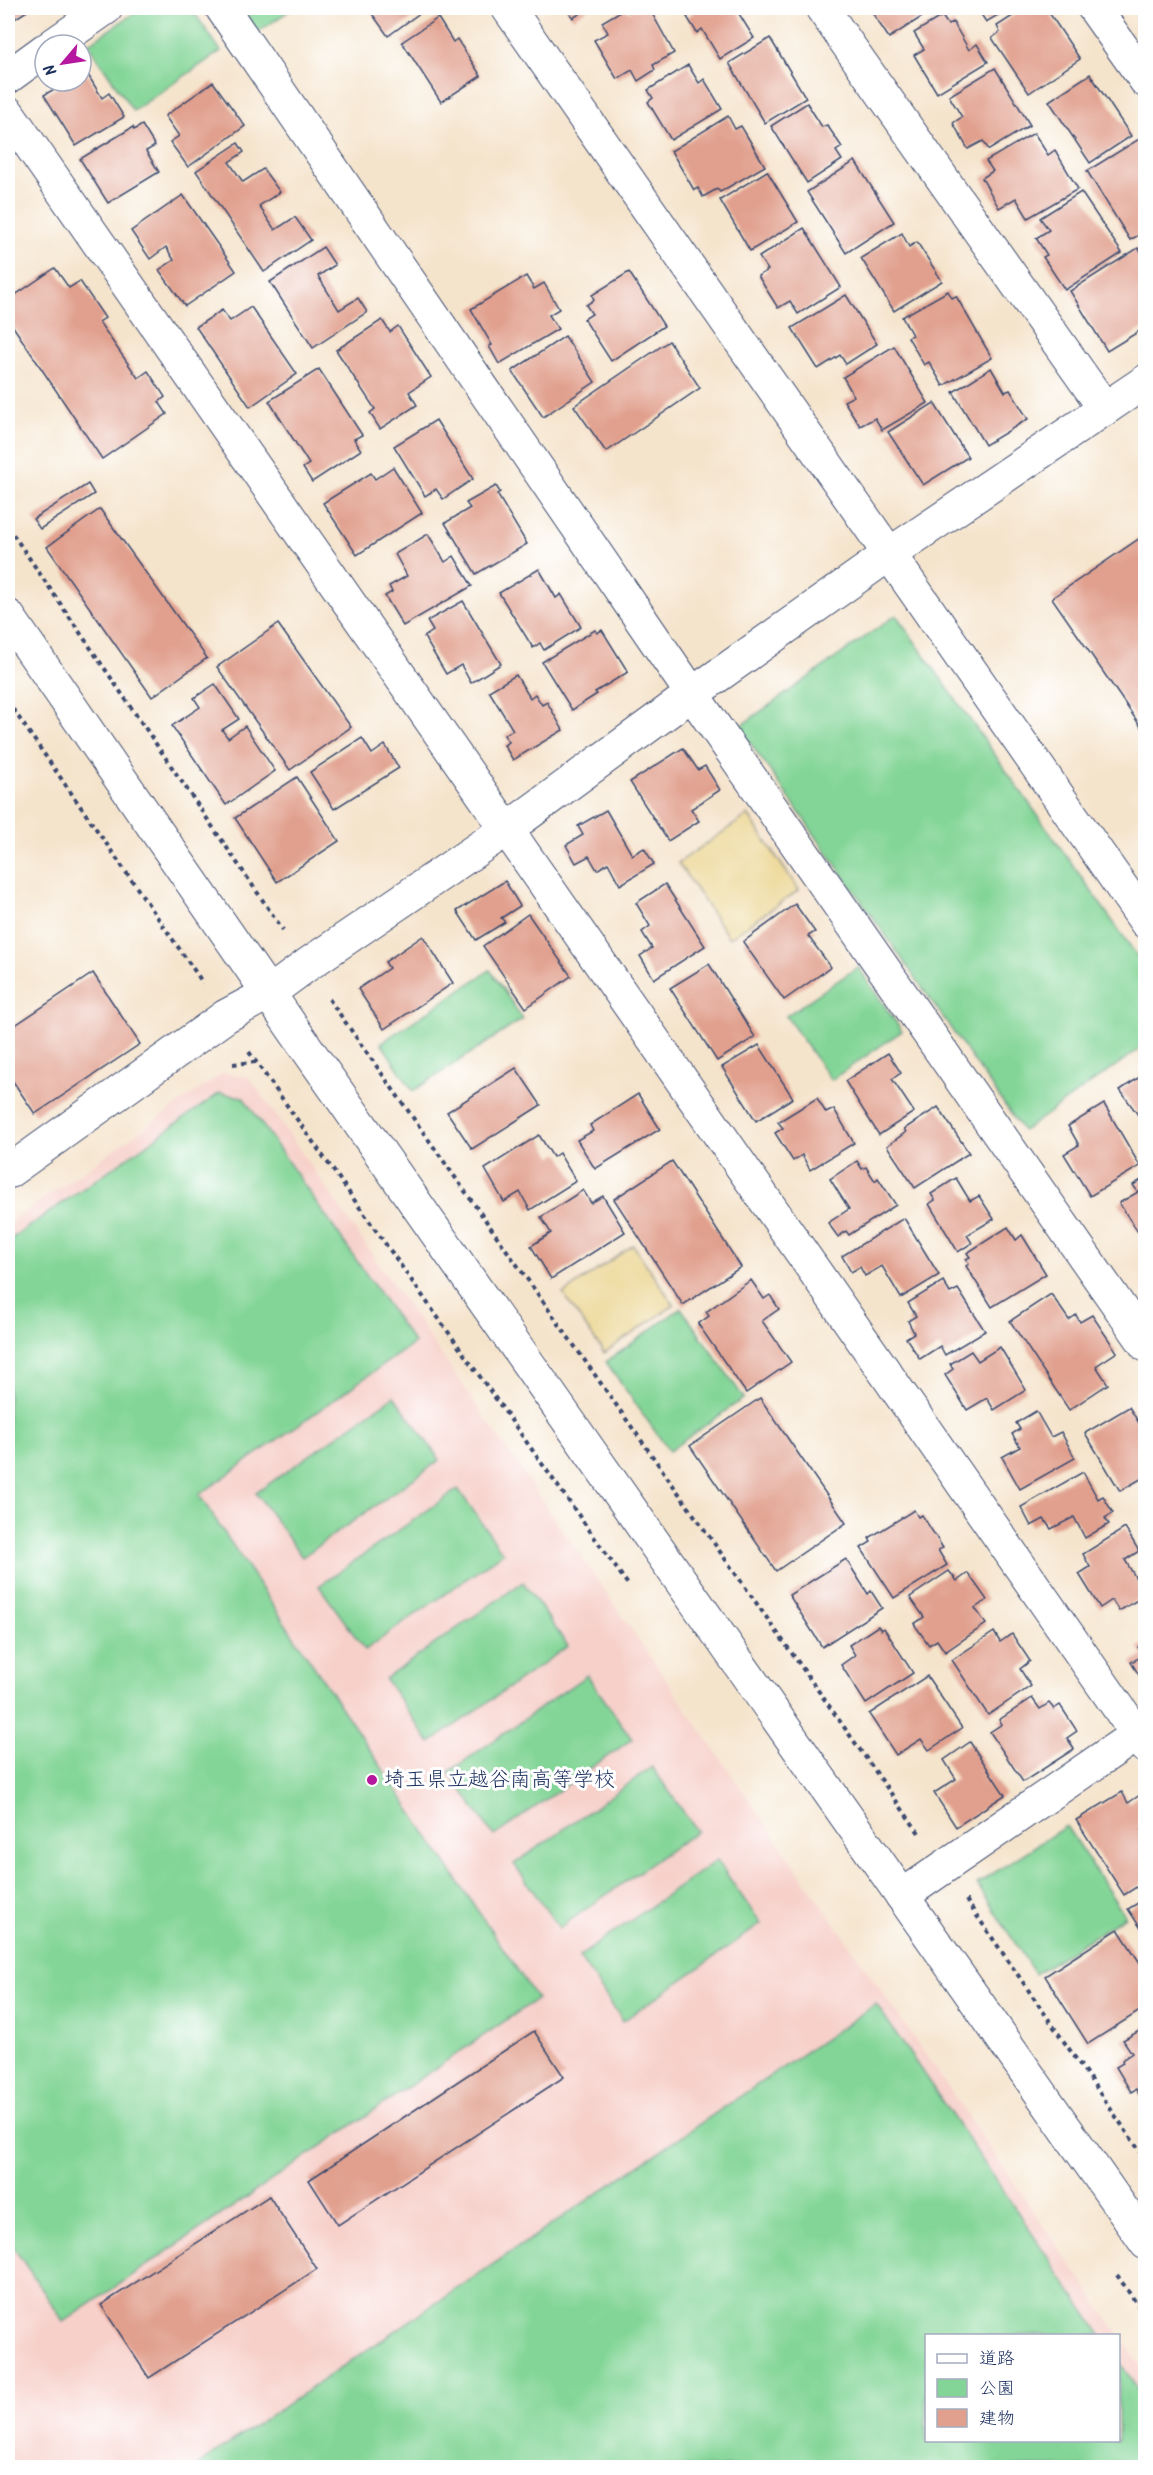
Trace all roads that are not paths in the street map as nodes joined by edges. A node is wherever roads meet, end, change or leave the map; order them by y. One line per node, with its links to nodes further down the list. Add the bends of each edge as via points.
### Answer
1 (106, 8): 6 (street)
2 (222, 8): 15 (street)
3 (508, 8): 13 (street)
4 (822, 8): 12 (street)
5 (1094, 8): 9 (street)
6 (70, 33)
7 (33, 59): 8 (street)
8 (8, 77)
9 (1146, 81)
10 (8, 113): 16 (street)
11 (1146, 381): 12 (street)
12 (1105, 409): 13 (street)
13 (888, 555): 15 (street); 17 (street)
14 (8, 616): 18 (street)
15 (692, 694): 16 (street); 20 (street)
16 (507, 829): 18 (street); 21 (street)
17 (1146, 922)
18 (269, 993): 19 (street, via 226,1016); 22 (street)
19 (8, 1172)
20 (1146, 1345)
21 (1142, 1736): 22 (street)
22 (903, 1896): 23 (street)
23 (1146, 2243)

